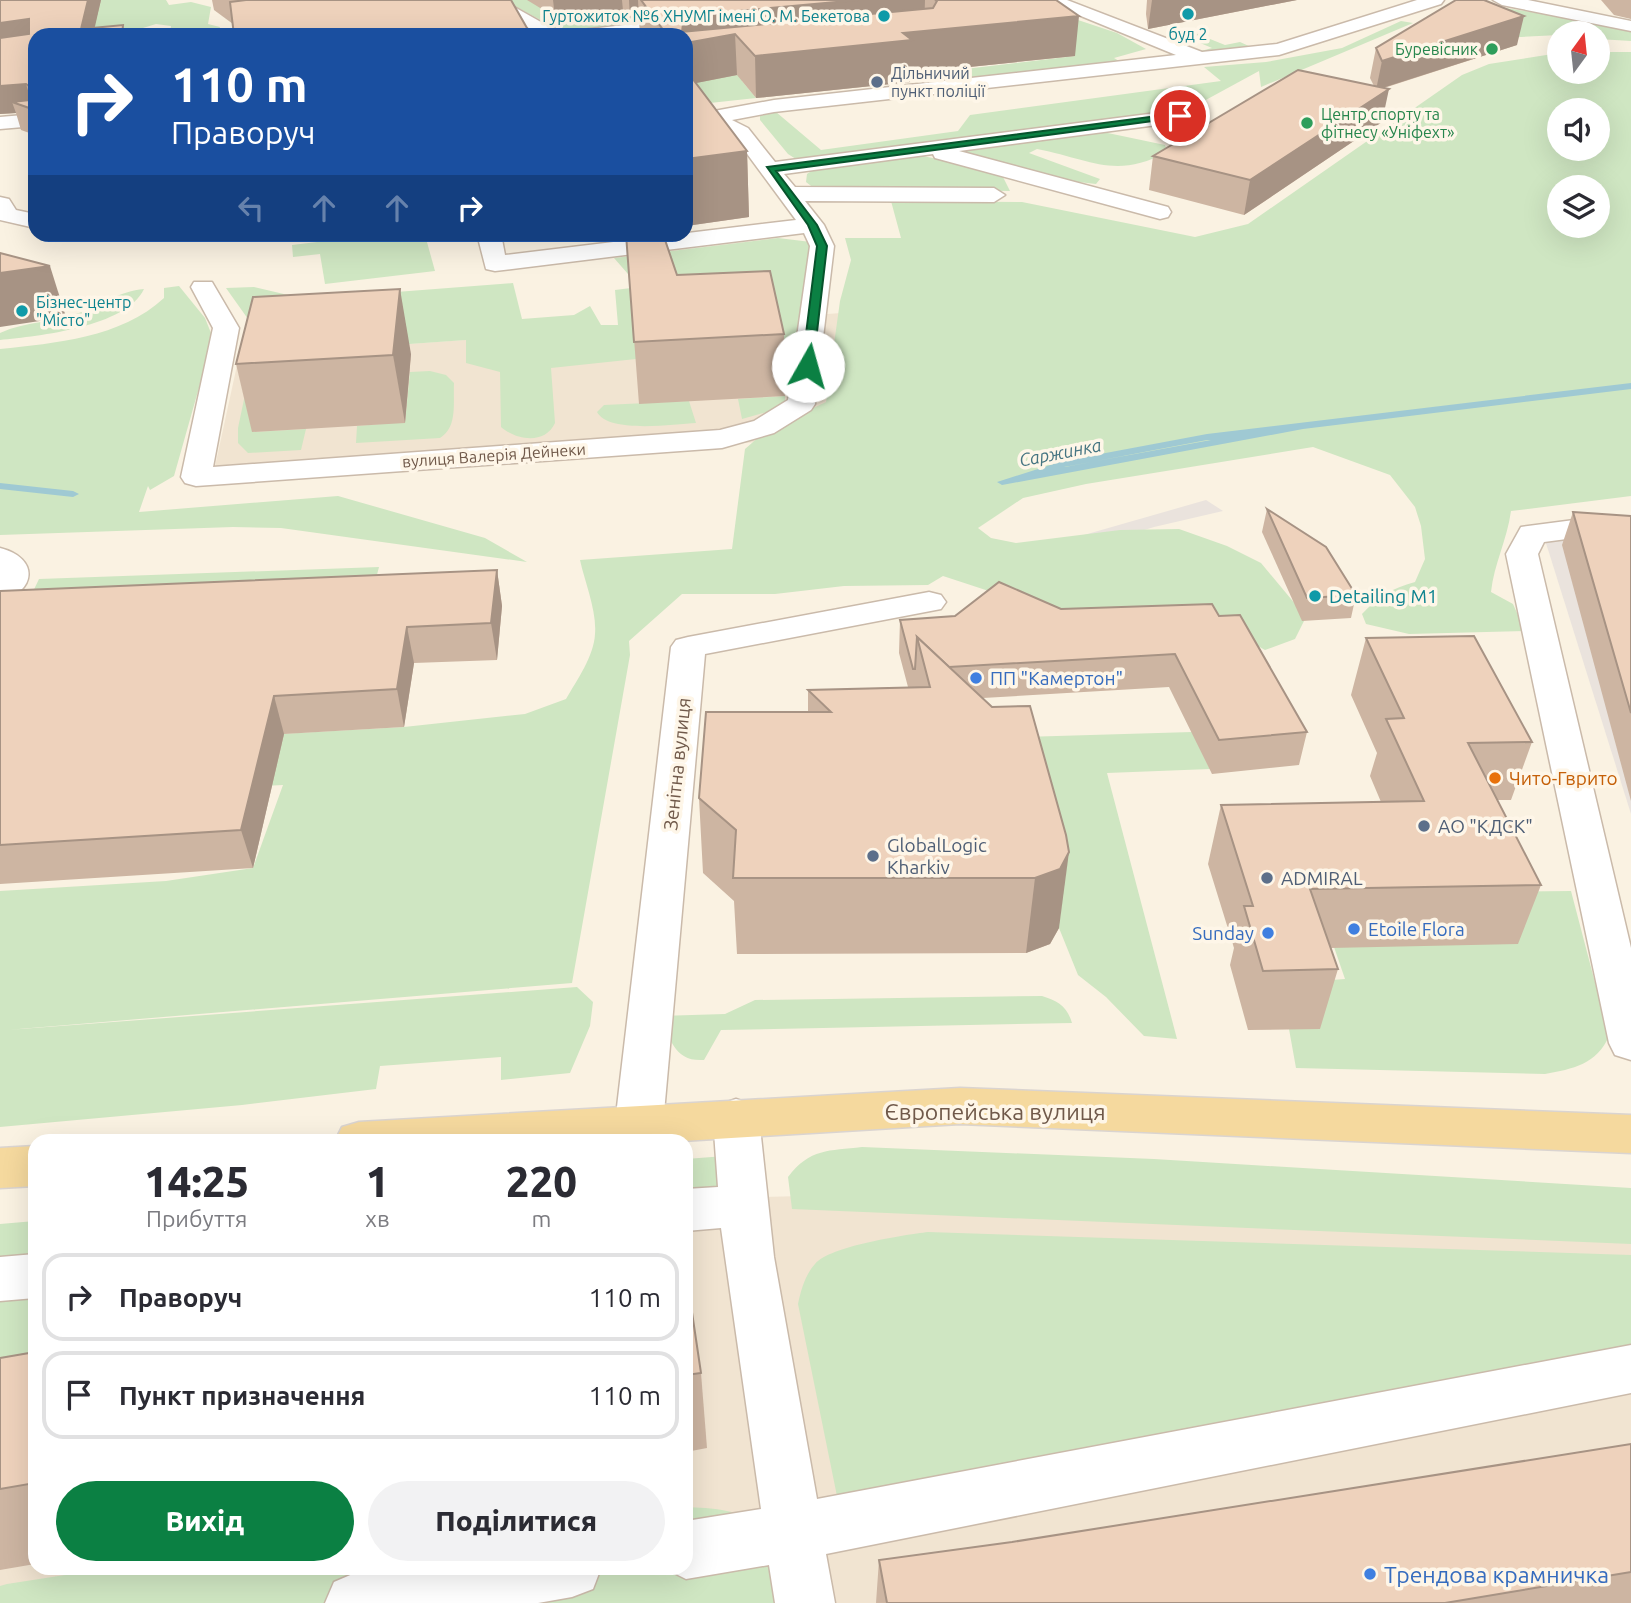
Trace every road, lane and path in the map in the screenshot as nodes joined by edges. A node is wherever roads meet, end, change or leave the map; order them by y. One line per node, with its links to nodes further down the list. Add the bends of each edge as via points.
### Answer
1 (489, 0): 9 (street)
2 (1051, 0): 6 (street)
3 (1435, 0): 11 (street, via 1279,49)
4 (1502, 0): 8 (street)
5 (1132, 9): 6 (street)
6 (1095, 16): 11 (street)
7 (710, 21): 10 (street)
8 (1631, 26)
9 (542, 28)
10 (631, 28)
11 (1204, 58): 12 (street)
12 (951, 87): 13 (street, via 968,102); 16 (street, via 774,106)
13 (932, 106)
14 (693, 109): 16 (street, вулиця Валерія Дейнеки)
15 (1180, 116): 20 (street)
16 (713, 120): 18 (street); 21 (street, вулиця Валерія Дейнеки, via 741,132)
17 (28, 121): 19 (street)
18 (693, 122)
19 (0, 123)
20 (928, 149): 21 (street); 26 (street)
21 (770, 169): 22 (street, вулиця Валерія Дейнеки)
22 (789, 194): 23 (street); 28 (street, вулиця Валерія Дейнеки)
23 (994, 195)
24 (28, 201): 25 (street)
25 (1, 204): 27 (street, via 8,215)
26 (1160, 212)
27 (28, 220)
28 (813, 225): 29 (street); 32 (street, вулиця Валерія Дейнеки, via 822,246 801,404 764,427 722,439 196,477 226,328)
29 (693, 240)
30 (491, 242): 31 (street, via 495,264)
31 (674, 242)
32 (203, 287)
33 (1631, 526): 37 (street, via 1532,534 1521,554)
34 (0, 558): 35 (street, via 12,564 11,580)
35 (0, 591)
36 (929, 602): 39 (street, Зенітна вулиця, via 688,647)
37 (1631, 1043)
38 (736, 1118): 39 (main road, Європейська вулиця); 41 (main road, Європейська вулиця, via 960,1106); 44 (street)
39 (639, 1124): 40 (main road, Європейська вулиця)
40 (474, 1134)
41 (1631, 1134)
42 (28, 1166): 43 (main road)
43 (0, 1168)
44 (743, 1205): 45 (street); 49 (street)
45 (693, 1209)
46 (28, 1277): 47 (street)
47 (0, 1279)
48 (1631, 1369): 49 (street)
49 (794, 1532): 50 (street); 53 (street)
50 (693, 1549)
51 (529, 1575): 52 (street)
52 (355, 1603)
53 (805, 1603)

